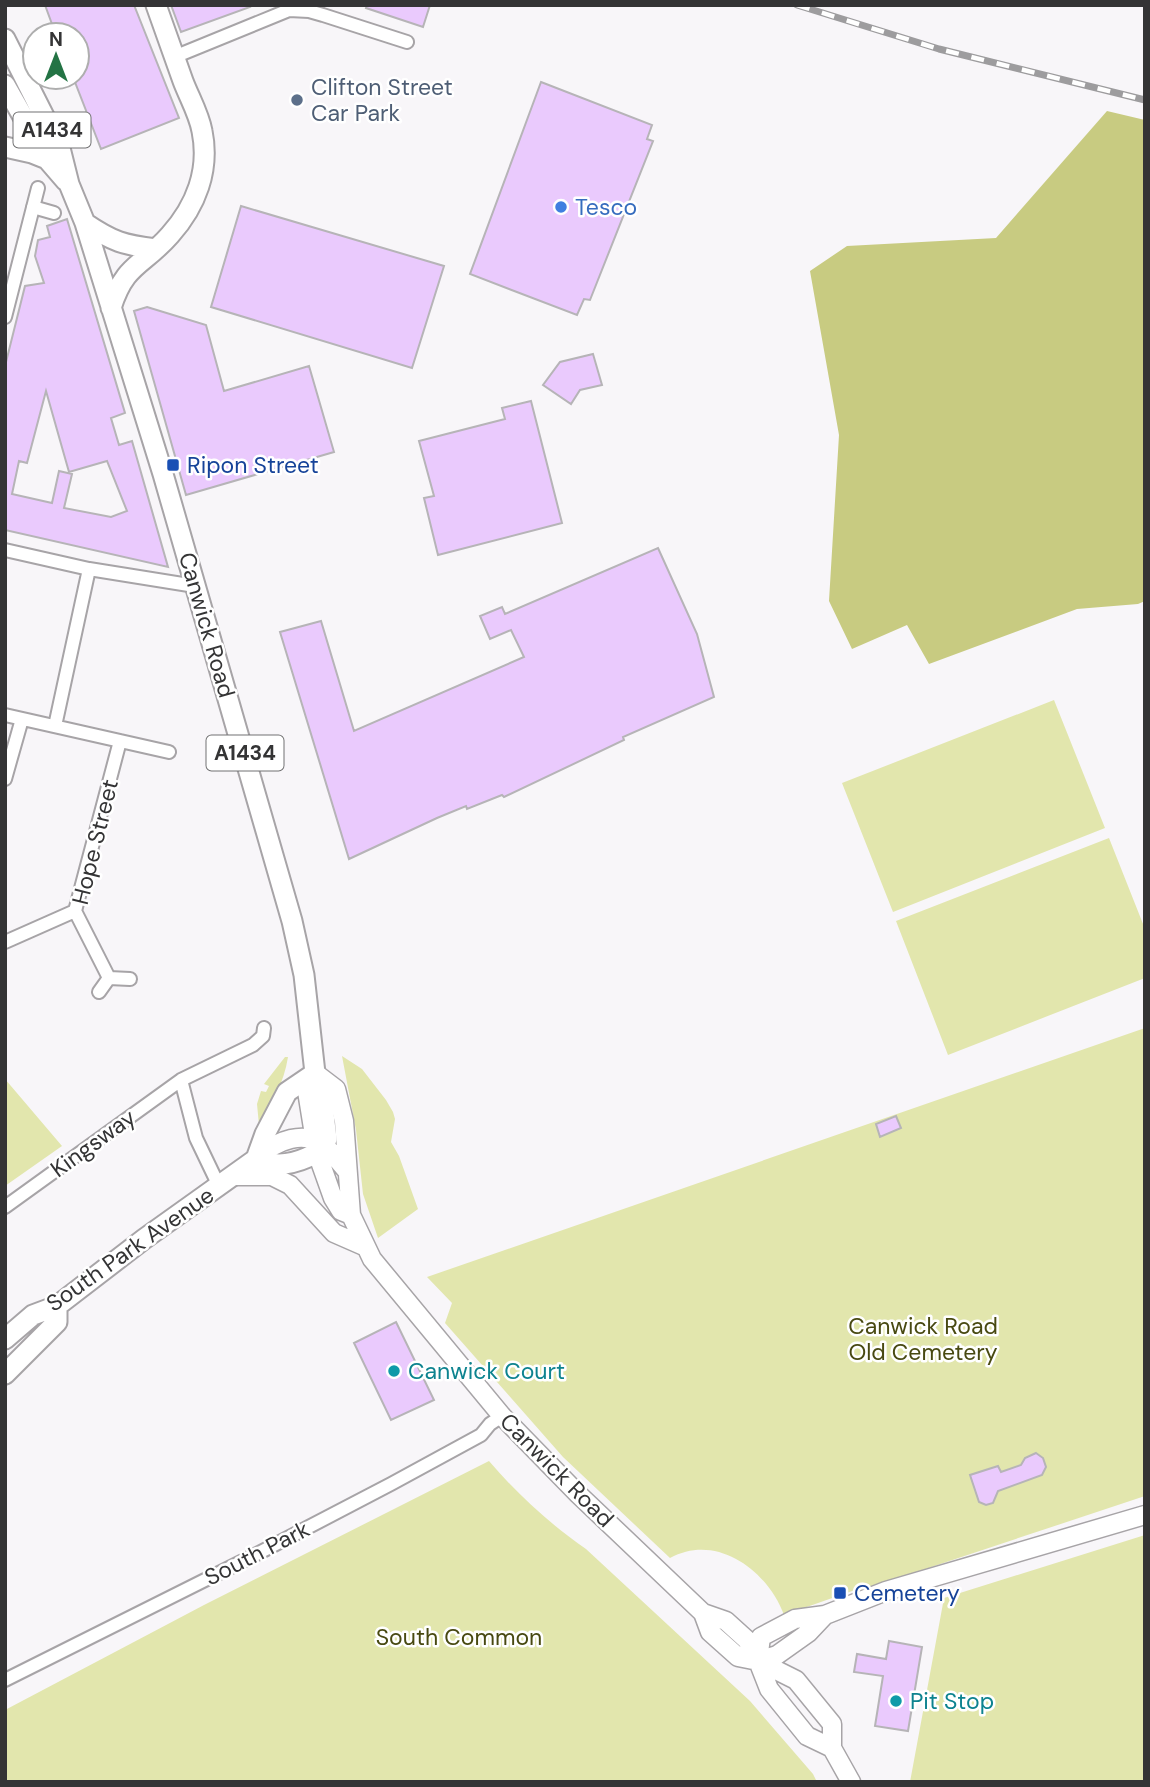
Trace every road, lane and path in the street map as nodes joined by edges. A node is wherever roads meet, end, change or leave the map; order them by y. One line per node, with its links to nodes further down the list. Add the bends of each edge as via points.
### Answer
1 (156, 5): 4 (main road)
2 (5, 39): 9 (main road, Canwick Road / A1434, via 55,136)
3 (407, 42): 4 (street, via 309,11 289,10)
4 (174, 57): 14 (main road, via 202,131 204,159 195,201)
5 (6, 87): 6 (main road); 8 (main road, Canwick Road / A1434)
6 (5, 112)
7 (5, 147): 8 (main road)
8 (47, 159): 9 (main road, Canwick Road / A1434)
9 (69, 184): 13 (main road, Canwick Road / A1434)
10 (38, 188): 11 (street)
11 (33, 207): 12 (street); 16 (street)
12 (54, 213)
13 (85, 223): 14 (main road, via 107,239); 15 (main road, Canwick Road / A1434)
14 (156, 249): 15 (main road, via 131,268)
15 (111, 308): 19 (main road, Canwick Road / A1434)
16 (5, 317)
17 (5, 550): 18 (street)
18 (89, 569): 19 (street); 22 (street)
19 (195, 586): 32 (main road, Canwick Road / A1434, via 292,921 304,975)
20 (5, 715): 21 (street)
21 (22, 719): 22 (street); 25 (street)
22 (55, 726): 23 (street)
23 (120, 741): 24 (street); 26 (street, Hope Street)
24 (169, 752)
25 (5, 779)
26 (75, 911): 27 (street); 28 (street, Hope Street)
27 (5, 942)
28 (109, 978): 29 (street); 30 (street)
29 (130, 979)
30 (99, 992)
31 (264, 1028): 33 (street, Kingsway, via 263,1036 253,1045)
32 (315, 1073): 34 (main road, A1434, via 326,1132); 35 (main road, via 287,1092); 36 (main road, Canwick Road, via 336,1089 344,1121)
33 (181, 1080): 37 (street, via 196,1138); 38 (street, Kingsway)
34 (319, 1146): 35 (main road, via 280,1164); 36 (main road); 39 (main road, Canwick Road, via 333,1198 341,1211)
35 (257, 1159): 37 (main road, South Park Avenue)
36 (347, 1171): 39 (main road, Canwick Road)
37 (227, 1181): 40 (main road, via 271,1176 290,1185 334,1233); 41 (main road, South Park Avenue)
38 (5, 1207)
39 (351, 1215): 40 (main road, Canwick Road)
40 (366, 1247): 44 (main road, Canwick Road)
41 (57, 1306): 42 (main road, South Park Avenue, via 33,1315); 43 (main road, via 57,1322)
42 (5, 1339)
43 (5, 1374)
44 (502, 1416): 46 (main road, Canwick Road, via 703,1613 710,1632 738,1657); 47 (street, South Park, via 481,1435 391,1485)
45 (1145, 1515): 46 (main road, via 886,1591 825,1615 796,1619 761,1637)
46 (758, 1661): 48 (main road, via 769,1689 807,1736); 48 (main road, Canwick Road, via 796,1680 832,1724)
47 (5, 1679)
48 (832, 1748): 49 (main road)
49 (851, 1782)

